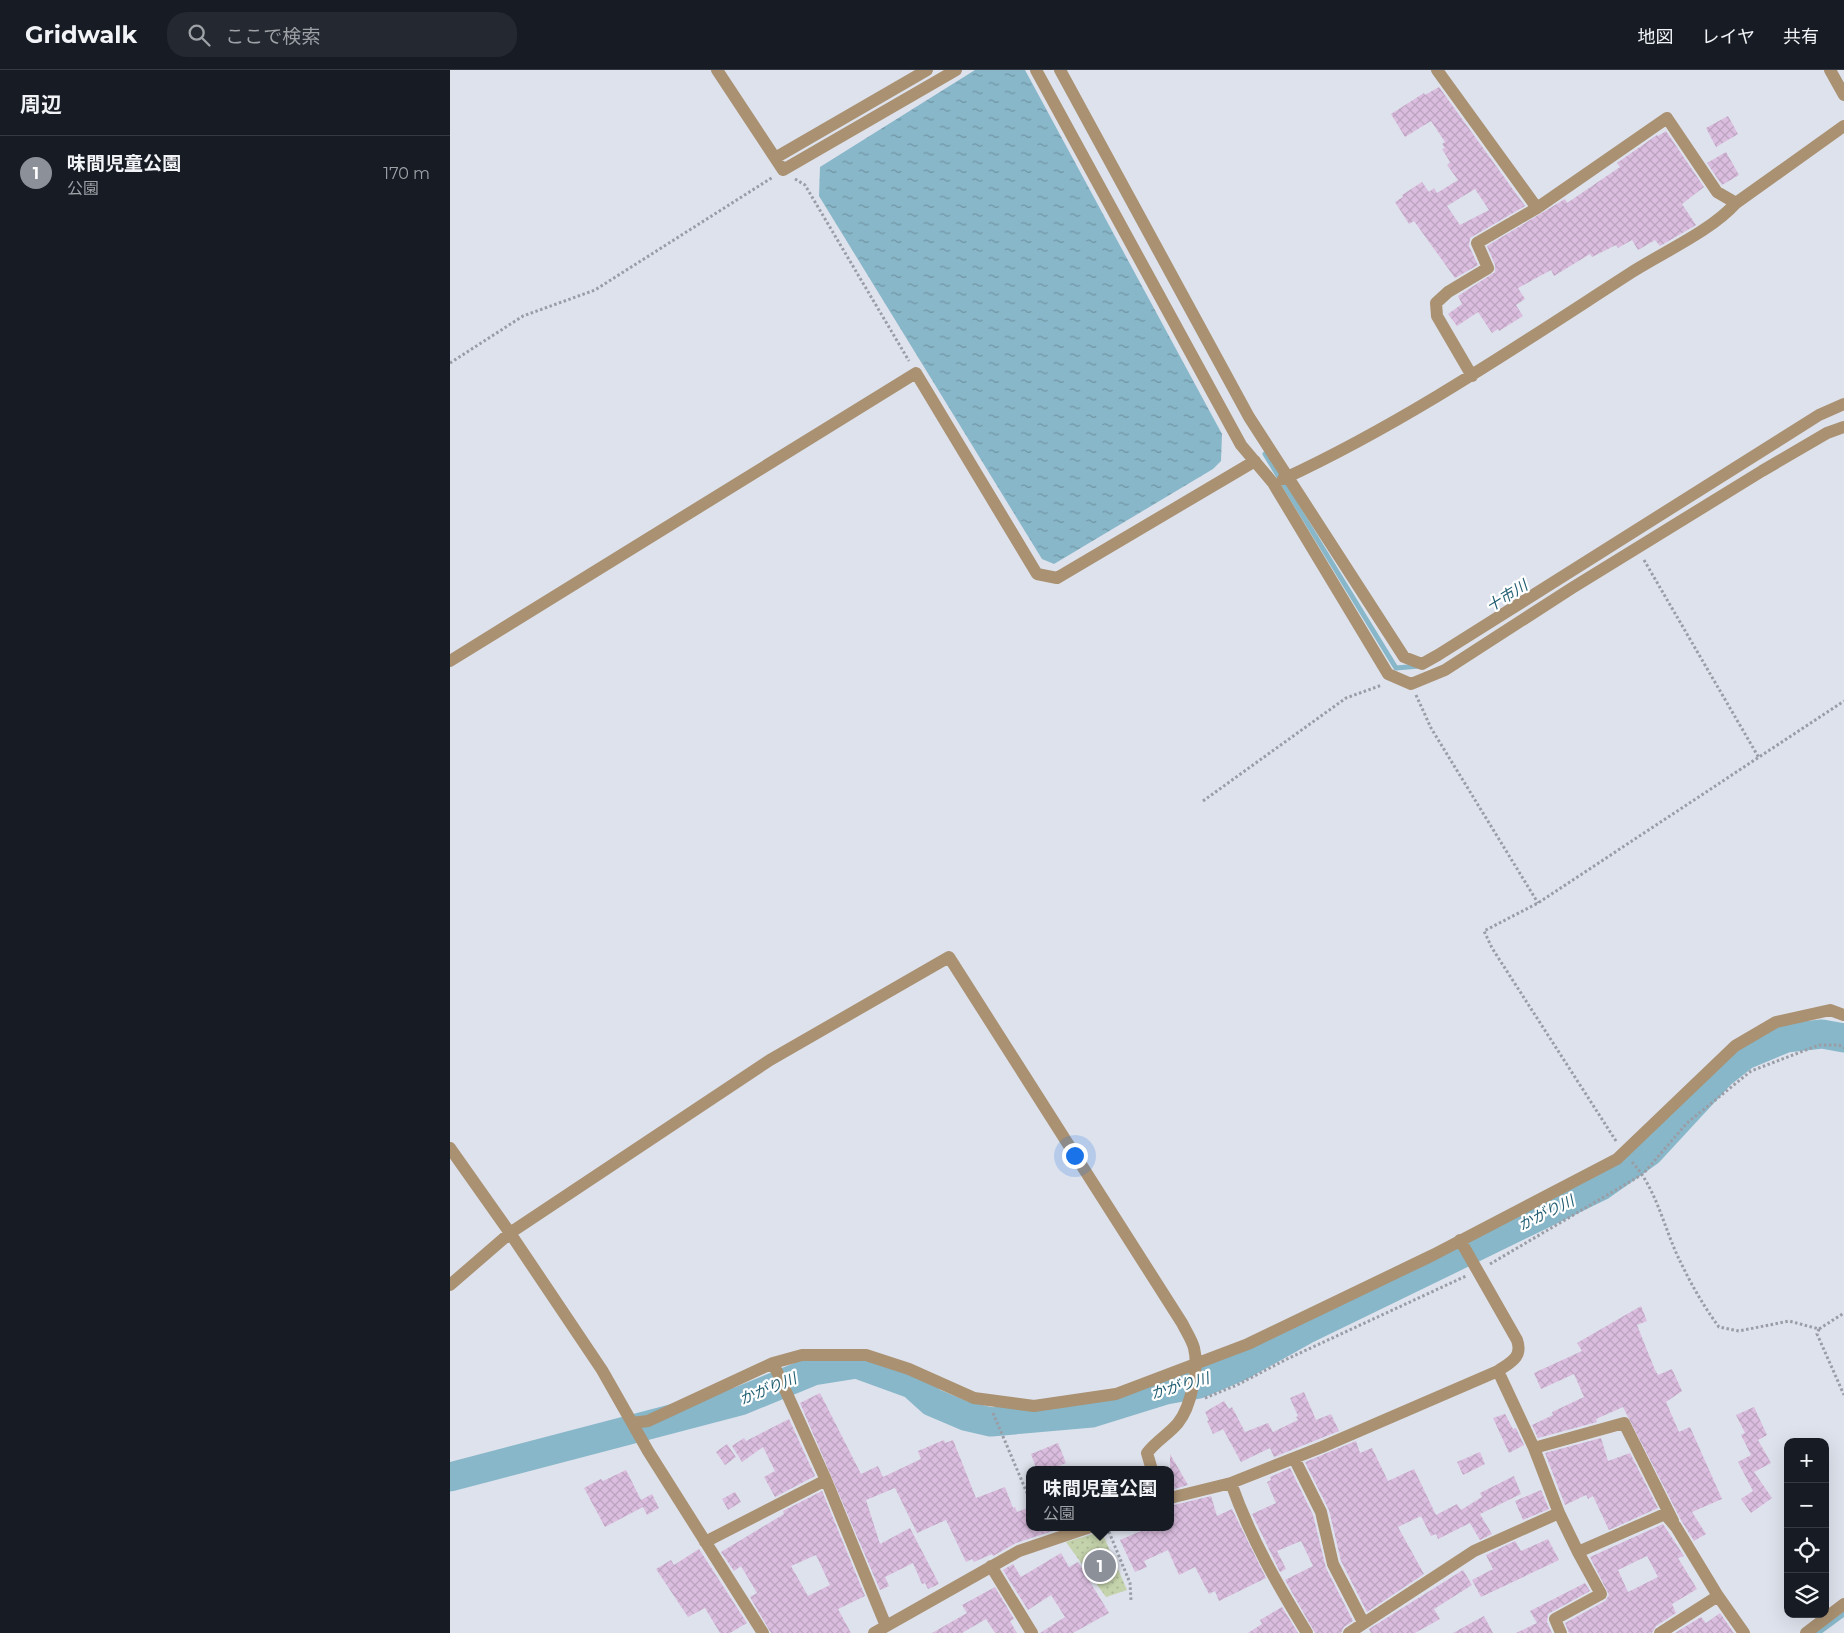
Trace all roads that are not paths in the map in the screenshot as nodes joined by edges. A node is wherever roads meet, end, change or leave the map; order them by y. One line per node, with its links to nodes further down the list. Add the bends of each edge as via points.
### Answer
1 (717, 70): 10 (street)
2 (927, 70): 10 (street)
3 (956, 70): 10 (street, via 784,170)
4 (1036, 70): 16 (street, via 1241,445)
5 (1060, 70): 17 (street, via 1249,417)
6 (1437, 70): 12 (street)
7 (1830, 70): 8 (street)
8 (1844, 95)
9 (1844, 126): 11 (street)
10 (775, 158)
11 (1736, 203): 12 (street, via 1717,192 1667,118); 13 (street, via 1724,216)
12 (1536, 208): 13 (street, via 1477,243 1488,268 1436,303 1437,316)
13 (1472, 376): 17 (street)
14 (1844, 404): 17 (street, via 1820,415 1422,664 1404,657)
15 (1844, 427): 18 (street, via 1827,433 1637,548 1445,670 1405,681 1388,674)
16 (1254, 461): 18 (street); 19 (street, via 1056,578 1037,574 916,372)
17 (1289, 476): 18 (street)
18 (1274, 483)
19 (450, 661)
20 (1844, 1014): 23 (street, via 1830,1010 1776,1022 1735,1046 1617,1159)
21 (450, 1148): 22 (street)
22 (510, 1233): 24 (street); 26 (street, via 770,1060 949,957 1182,1323 1194,1348); 28 (street, via 602,1370)
23 (1460, 1240): 26 (street, via 1248,1344); 27 (street, via 1520,1348 1517,1358)
24 (450, 1285)
25 (773, 1363): 26 (street, via 802,1355 866,1355 909,1369 974,1398 1034,1406 1116,1394); 28 (street, via 648,1421); 32 (street)
26 (1195, 1363): 31 (street, via 1189,1404 1178,1423 1147,1453)
27 (1498, 1371): 29 (street); 30 (street)
28 (632, 1423): 38 (street)
29 (1534, 1448): 35 (street); 36 (street, via 1624,1423)
30 (1294, 1458): 33 (street); 43 (street, via 1321,1512 1333,1564)
31 (1150, 1466)
32 (826, 1480): 38 (street); 44 (street)
33 (1231, 1483): 34 (street); 48 (street, via 1259,1550)
34 (1174, 1497)
35 (1559, 1514): 39 (street); 43 (street, via 1474,1551)
36 (1674, 1523): 39 (street, via 1665,1514); 41 (street)
37 (1078, 1531): 40 (street, via 1019,1551)
38 (705, 1542): 45 (street)
39 (1578, 1552): 50 (street, via 1601,1594 1555,1619)
40 (991, 1566): 44 (street); 47 (street)
41 (1718, 1596): 51 (street); 52 (street)
42 (1844, 1604): 53 (street)
43 (1363, 1622): 49 (street)
44 (886, 1626): 46 (street)
45 (763, 1633)
46 (874, 1633)
47 (1032, 1633)
48 (1307, 1633)
49 (1349, 1633)
50 (1561, 1633)
51 (1660, 1633)
52 (1744, 1633)
53 (1806, 1633)

